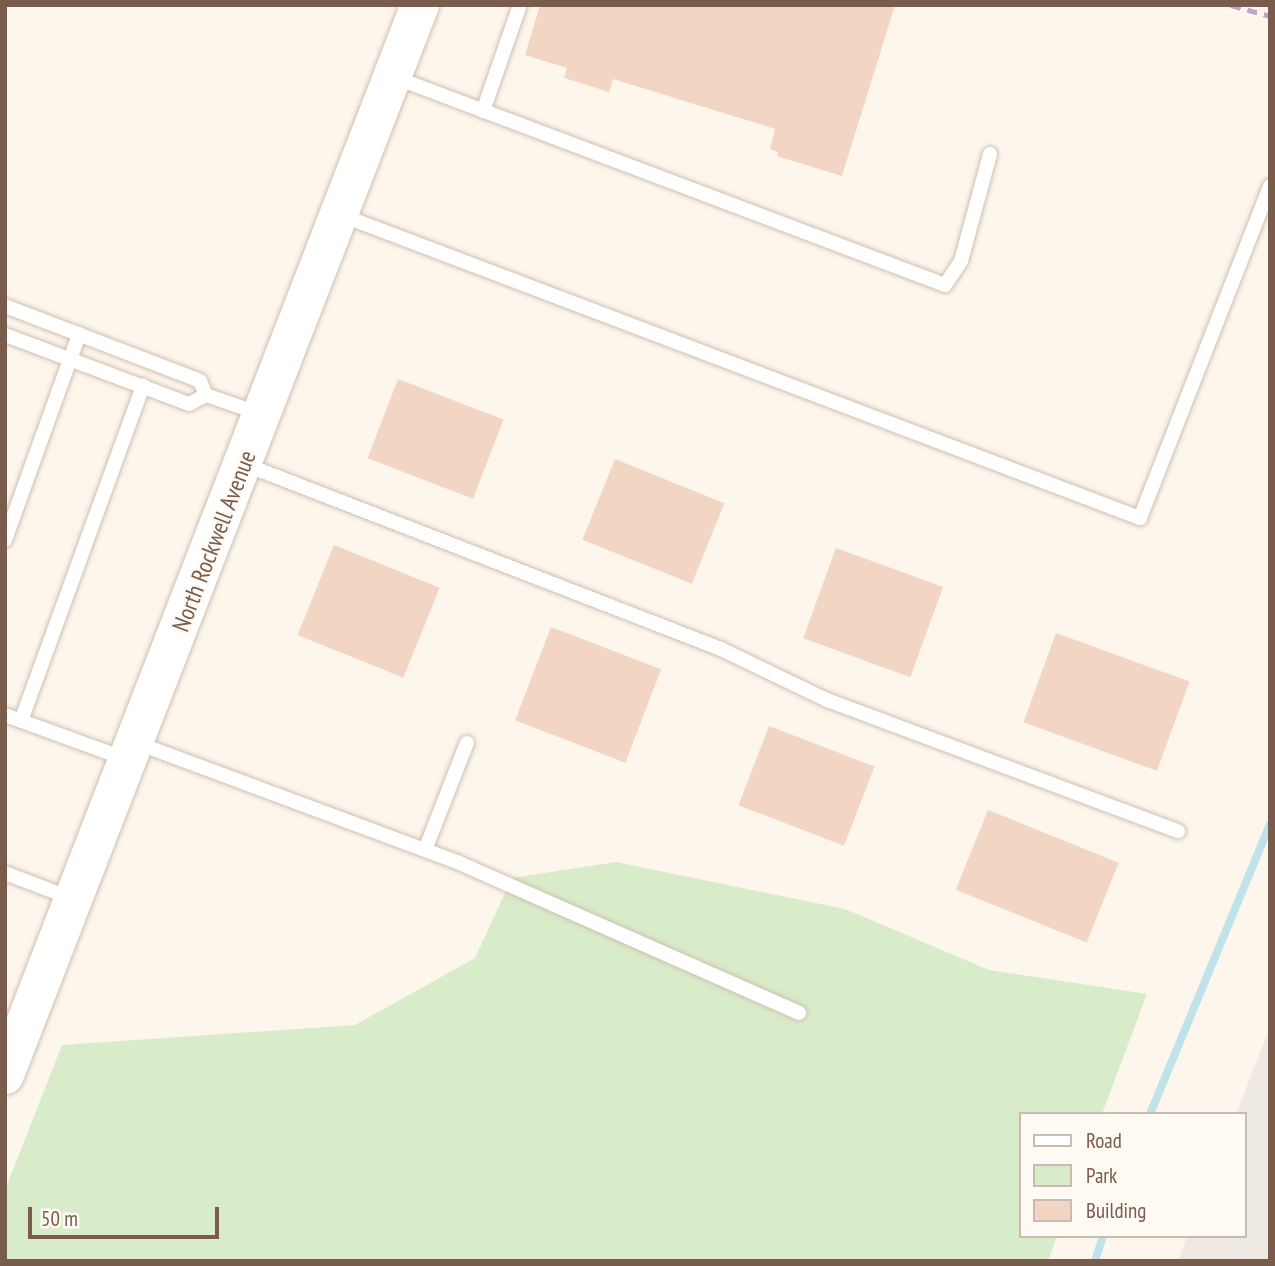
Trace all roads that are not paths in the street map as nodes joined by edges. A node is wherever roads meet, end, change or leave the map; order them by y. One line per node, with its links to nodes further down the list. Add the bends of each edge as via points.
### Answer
1 (419, 5): 3 (main road, North Rockwell Avenue)
2 (520, 5): 4 (lane)
3 (392, 77): 4 (lane); 7 (main road, North Rockwell Avenue)
4 (483, 111): 5 (lane, via 945,285 961,261)
5 (990, 154)
6 (1270, 186): 7 (lane, via 1140,518)
7 (340, 215): 14 (main road, North Rockwell Avenue)
8 (5, 306): 9 (lane)
9 (79, 334): 11 (lane); 13 (lane, via 200,381)
10 (5, 335): 11 (lane)
11 (71, 359): 12 (lane); 16 (lane)
12 (143, 386): 13 (lane, via 190,404); 18 (lane)
13 (206, 395): 14 (lane)
14 (263, 415): 15 (main road, North Rockwell Avenue)
15 (244, 464): 20 (main road, North Rockwell Avenue); 21 (lane, via 721,649 827,700)
16 (5, 540)
17 (5, 715): 18 (lane)
18 (21, 721): 20 (lane)
19 (467, 743): 22 (lane)
20 (132, 752): 22 (lane); 24 (main road, North Rockwell Avenue)
21 (1178, 831)
22 (425, 850): 25 (lane)
23 (5, 873): 24 (lane)
24 (74, 900): 26 (main road, North Rockwell Avenue)
25 (799, 1013)
26 (5, 1075)

